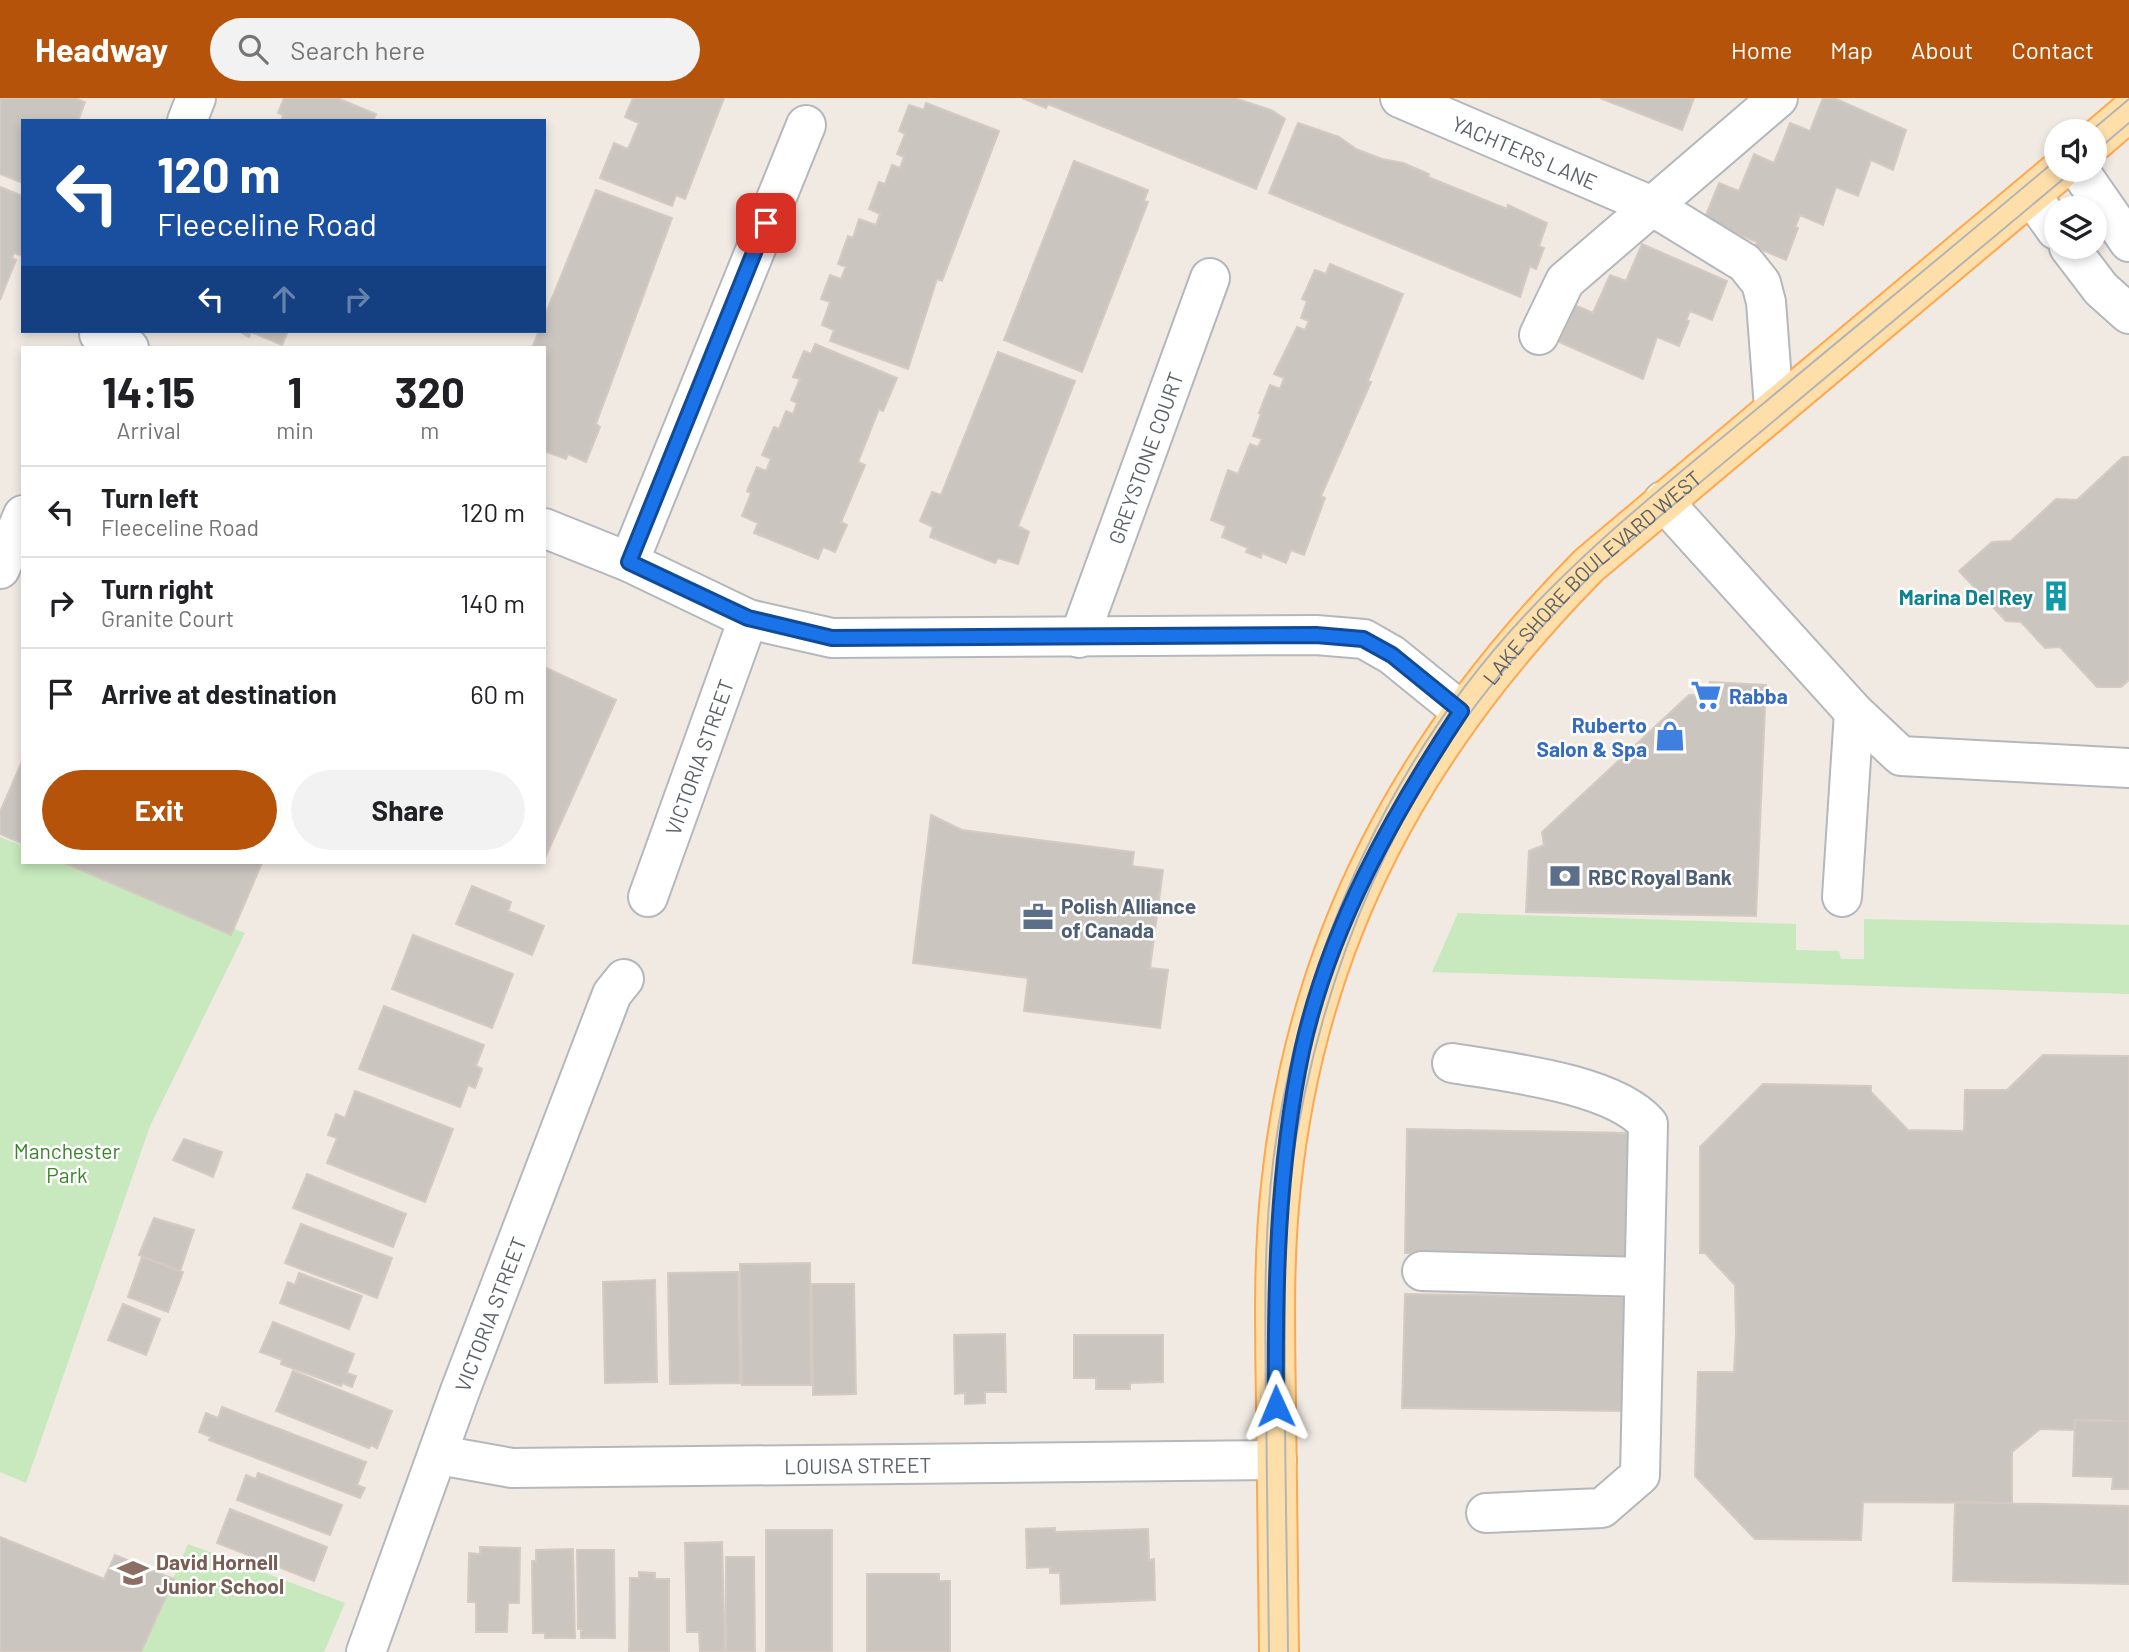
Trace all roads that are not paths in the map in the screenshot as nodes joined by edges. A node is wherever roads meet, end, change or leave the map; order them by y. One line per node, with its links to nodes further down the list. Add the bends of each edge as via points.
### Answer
1 (196, 98): 5 (street)
2 (1400, 98): 11 (street, YACHTERS LANE)
3 (1778, 98): 11 (street)
4 (2129, 112): 7 (main road)
5 (188, 119)
6 (806, 125): 22 (street)
7 (2107, 131)
8 (2046, 182): 10 (main road, LAKE SHORE BOULEVARD WEST)
9 (2087, 182): 13 (street)
10 (2031, 195): 12 (street); 18 (main road, LAKE SHORE BOULEVARD WEST)
11 (1651, 206): 17 (street, via 1565,281); 18 (street, YACHTERS LANE, via 1745,263 1761,283)
12 (2044, 213)
13 (2129, 242)
14 (2078, 259): 16 (street, via 2101,289)
15 (1210, 278): 25 (street, GREYSTONE COURT)
16 (2129, 314)
17 (1539, 335)
18 (1774, 408): 19 (main road, LAKE SHORE BOULEVARD WEST)
19 (1663, 501): 26 (main road, LAKE SHORE BOULEVARD WEST, via 1532,622); 27 (street)
20 (21, 520): 23 (street)
21 (546, 529): 22 (street)
22 (629, 562): 24 (street)
23 (0, 569)
24 (748, 618): 25 (street, via 832,638); 29 (street, VICTORIA STREET)
25 (1079, 638): 26 (street, via 1316,635 1363,639 1392,655)
26 (1461, 711): 36 (main road, LAKE SHORE BOULEVARD WEST, via 1407,793 1352,901 1302,1052 1278,1232)
27 (1854, 712): 28 (street, via 1901,756); 30 (street)
28 (2129, 768)
29 (648, 897)
30 (1842, 897)
31 (624, 979): 35 (street, VICTORIA STREET, via 612,994)
32 (1452, 1063): 34 (street, via 1563,1081 1637,1111 1648,1124)
33 (1422, 1271): 34 (street)
34 (1644, 1277): 37 (street, via 1640,1475 1602,1508)
35 (439, 1455): 36 (street, LOUISA STREET, via 512,1468); 38 (street, VICTORIA STREET)
36 (1277, 1460): 39 (main road, LAKE SHORE BOULEVARD WEST)
37 (1486, 1513)
38 (366, 1652)
39 (1279, 1652)

